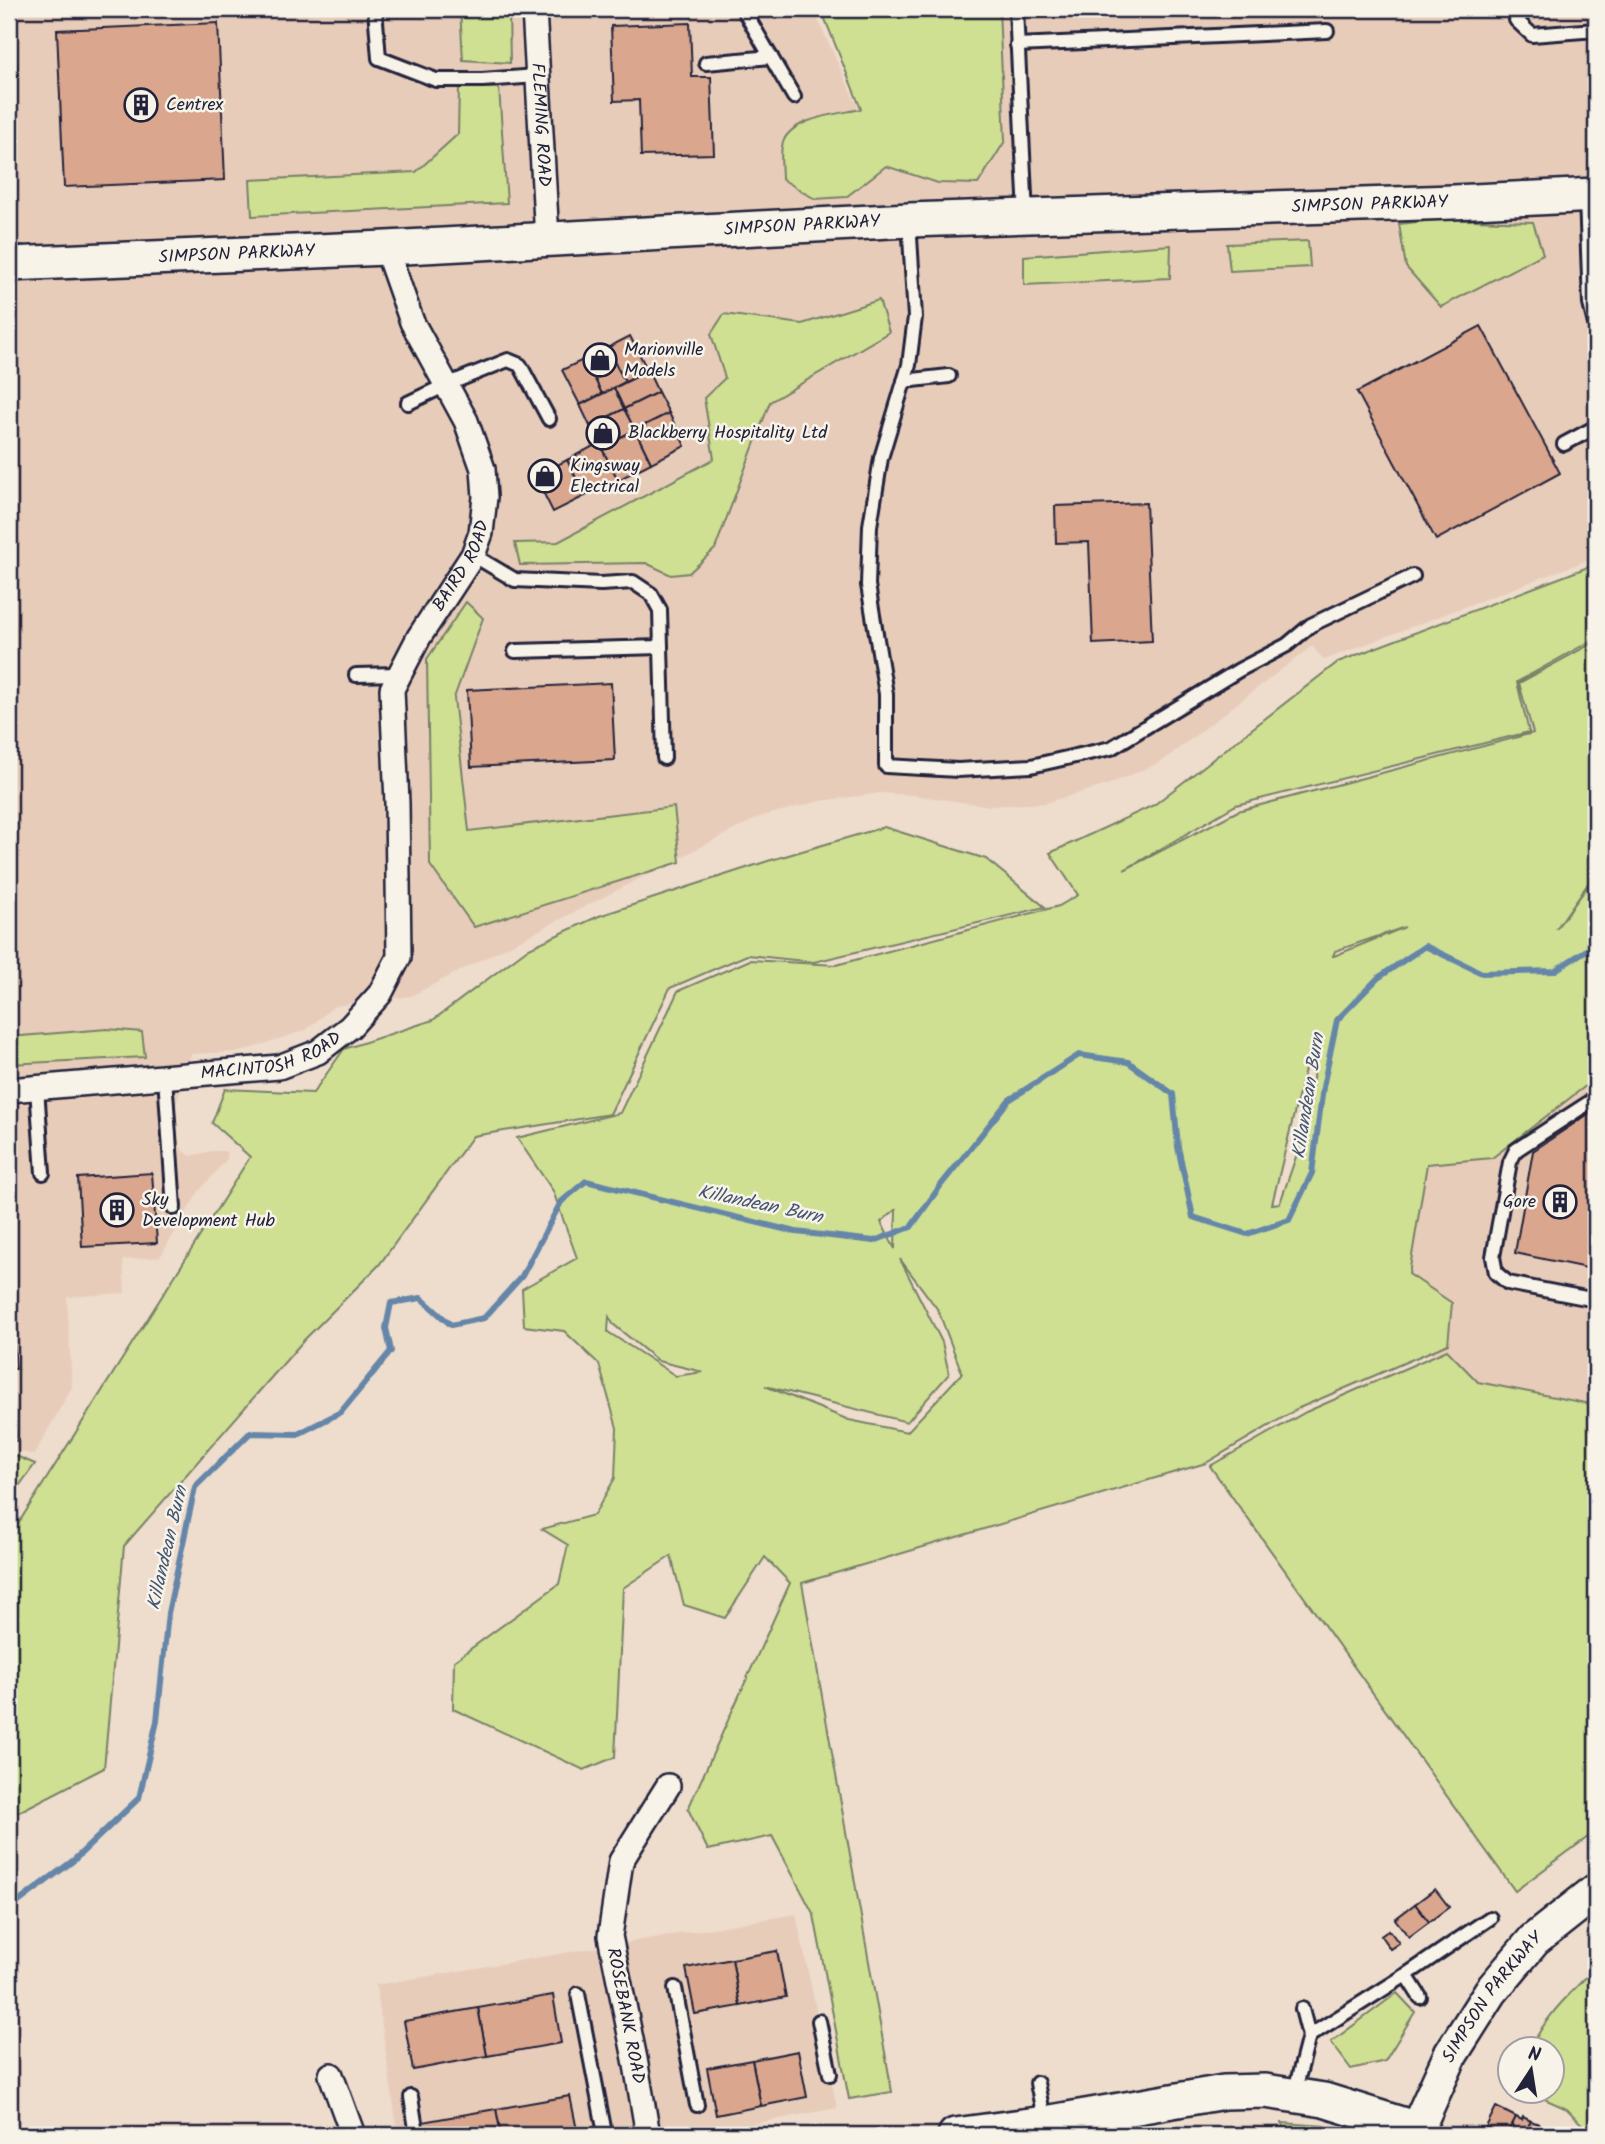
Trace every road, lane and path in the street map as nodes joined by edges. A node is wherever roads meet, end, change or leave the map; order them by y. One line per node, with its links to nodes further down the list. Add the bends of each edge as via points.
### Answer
1 (375, 9): 13 (lane, via 379,58 436,80)
2 (534, 9): 13 (street, FLEMING ROAD)
3 (743, 9): 9 (lane)
4 (1016, 9): 8 (lane)
5 (1527, 9): 6 (lane, via 1516,20 1532,34)
6 (1596, 30)
7 (1327, 31): 8 (lane)
8 (1017, 45): 16 (lane)
9 (771, 57): 10 (lane); 14 (lane)
10 (706, 63)
11 (9, 66): 12 (lane)
12 (9, 74)
13 (537, 76): 18 (street, FLEMING ROAD)
14 (794, 97)
15 (1591, 195): 16 (main road, SIMPSON PARKWAY); 21 (lane, via 1590,304)
16 (1026, 217): 17 (main road, SIMPSON PARKWAY)
17 (909, 220): 18 (main road, SIMPSON PARKWAY); 23 (lane, via 915,317)
18 (547, 239): 19 (main road, SIMPSON PARKWAY)
19 (386, 248): 20 (main road, SIMPSON PARKWAY); 24 (street, BAIRD ROAD, via 412,323)
20 (9, 264)
21 (1596, 328)
22 (949, 376): 23 (lane)
23 (904, 380): 30 (lane, via 881,458 870,526 868,584 886,694 886,766 957,770 1031,766 1111,748 1287,645 1311,625)
24 (446, 384): 25 (lane); 26 (lane, via 508,360 520,365); 29 (street, BAIRD ROAD, via 466,421 483,469 483,521)
25 (408, 403)
26 (549, 419)
27 (1596, 427): 28 (lane)
28 (1564, 444)
29 (473, 555): 31 (lane, via 515,580 633,582 651,594 660,610); 33 (street, BAIRD ROAD)
30 (1413, 576)
31 (661, 648): 32 (lane); 35 (lane)
32 (515, 651)
33 (398, 674): 34 (lane); 36 (street, BAIRD ROAD, via 392,689)
34 (356, 675)
35 (664, 758)
36 (399, 891): 37 (street, MACINTOSH ROAD, via 399,957 380,994 350,1027 317,1052 279,1067)
37 (165, 1077): 38 (street, MACINTOSH ROAD); 42 (lane)
38 (37, 1088): 39 (street, MACINTOSH ROAD); 41 (lane)
39 (9, 1090)
40 (1596, 1098): 43 (lane, via 1516,1150 1493,1257 1496,1273 1508,1283)
41 (43, 1173)
42 (174, 1208)
43 (1596, 1300)
44 (668, 1786): 65 (street, ROSEBANK ROAD, via 621,1861 610,1936)
45 (1596, 1891): 57 (main road, SIMPSON PARKWAY, via 1534,1940 1490,1991 1451,2054 1417,2129)
46 (1490, 1918): 47 (lane)
47 (1406, 1975): 50 (lane); 53 (lane)
48 (675, 1988): 59 (lane)
49 (578, 1994): 61 (lane)
50 (1420, 1997)
51 (1302, 2008): 53 (lane)
52 (819, 2021): 54 (lane)
53 (1309, 2036): 57 (lane)
54 (830, 2074)
55 (331, 2075): 63 (street)
56 (1037, 2083): 60 (lane)
57 (1294, 2095): 60 (main road, via 1224,2092)
58 (411, 2096): 64 (lane)
59 (697, 2105)
60 (1045, 2123): 62 (main road)
61 (604, 2128)
62 (970, 2134)
63 (353, 2135)
64 (417, 2135)
65 (648, 2135)

